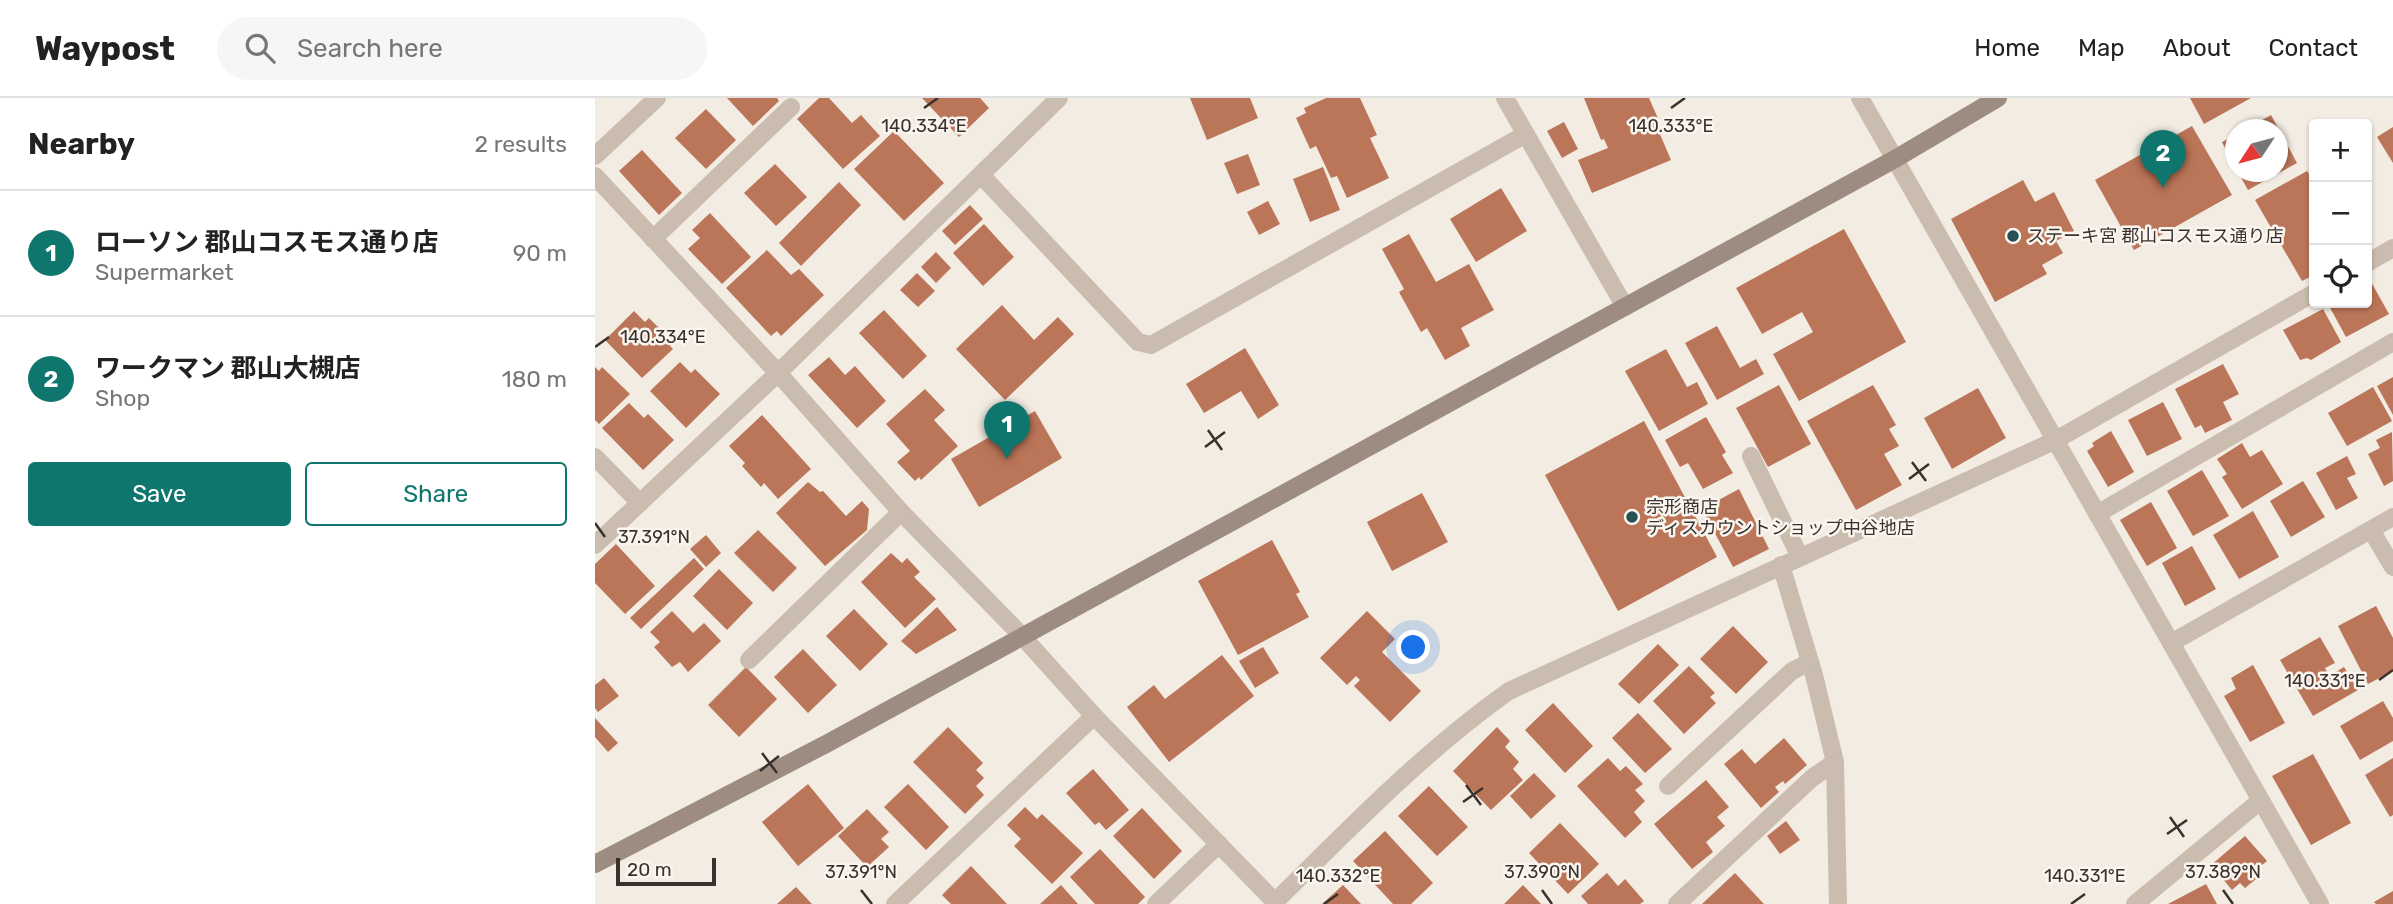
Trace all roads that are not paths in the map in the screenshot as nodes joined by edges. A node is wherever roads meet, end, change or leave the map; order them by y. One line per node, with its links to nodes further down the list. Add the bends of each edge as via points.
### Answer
1 (657, 98): 8 (street)
2 (1059, 98): 10 (street)
3 (1505, 98): 7 (street)
4 (1860, 98): 9 (street)
5 (1998, 98): 9 (street)
6 (791, 107): 12 (street)
7 (1526, 134): 10 (street, via 1151,345 1138,342); 16 (street)
8 (595, 156)
9 (1895, 159): 16 (street); 19 (street)
10 (981, 175): 18 (street)
11 (595, 176): 12 (street)
12 (653, 239): 18 (street)
13 (2393, 248): 14 (street)
14 (2372, 259)
15 (2309, 296): 19 (street)
16 (1625, 307): 31 (street)
17 (2393, 342): 24 (street)
18 (778, 373): 22 (street); 23 (street)
19 (2055, 441): 24 (street); 28 (street)
20 (1751, 456): 28 (street)
21 (595, 457): 22 (street)
22 (640, 503): 27 (street)
23 (901, 512): 31 (street); 33 (street)
24 (2097, 514): 32 (street)
25 (2393, 517): 26 (street)
26 (2371, 530): 30 (street); 32 (street)
27 (595, 545)
28 (1800, 557): 29 (street)
29 (1781, 565): 34 (street); 41 (street, via 1509,691 1407,773)
30 (2393, 567)
31 (1022, 636): 35 (street); 40 (street)
32 (2171, 643): 38 (street)
33 (749, 660)
34 (1811, 662): 36 (street); 37 (street, via 1793,671)
35 (1094, 716): 39 (street); 42 (street)
36 (1835, 762): 44 (street); 45 (street)
37 (1668, 786)
38 (2260, 801): 46 (street); 47 (street)
39 (1219, 844): 41 (street); 43 (street)
40 (595, 864)
41 (1276, 903)
42 (895, 904)
43 (1156, 904)
44 (1677, 904)
45 (1838, 904)
46 (2135, 904)
47 (2320, 904)

